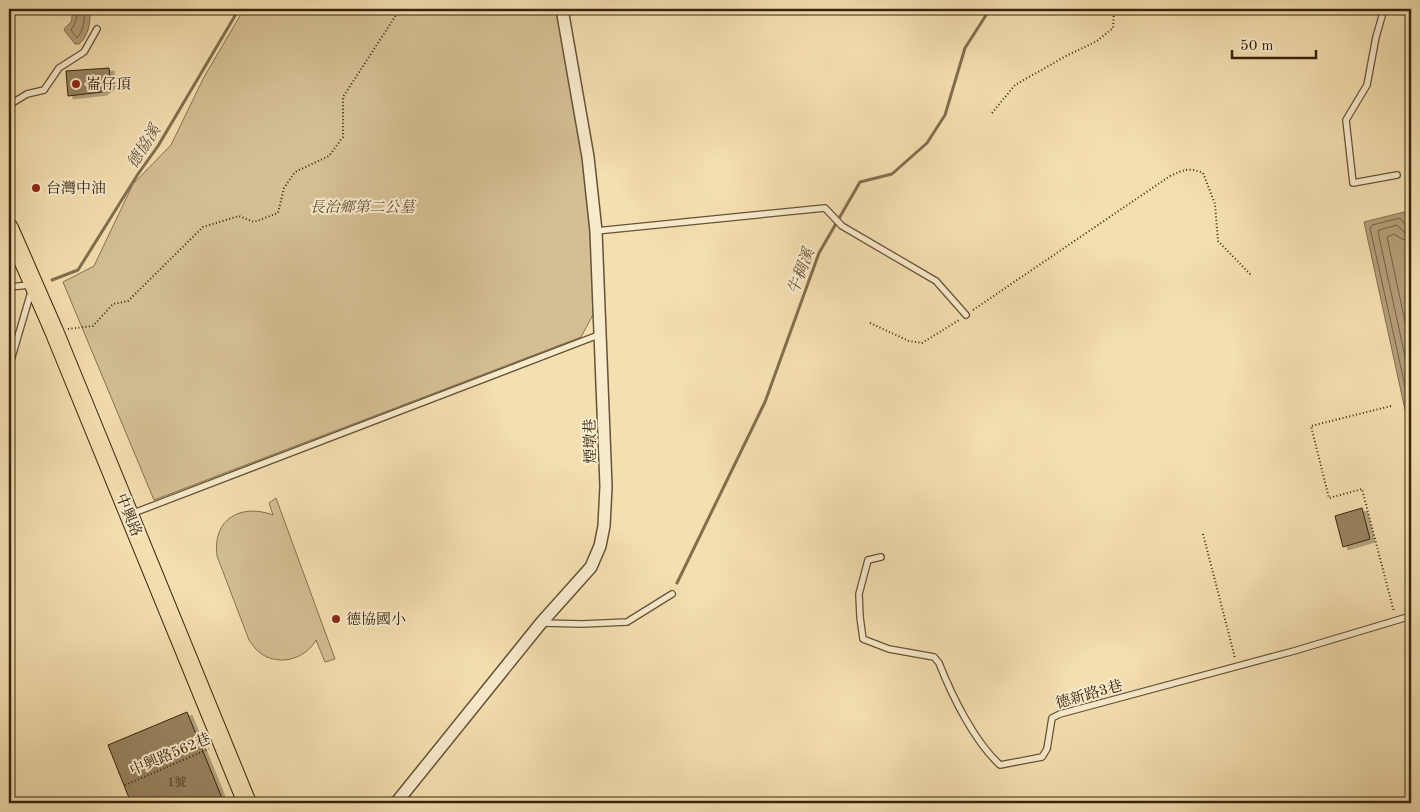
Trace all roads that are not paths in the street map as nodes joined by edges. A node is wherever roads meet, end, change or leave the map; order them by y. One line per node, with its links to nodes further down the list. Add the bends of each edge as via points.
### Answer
1 (562, 9): 7 (street, 煙墩巷, via 588,157)
2 (1384, 9): 5 (lane, via 1367,85 1346,120 1353,182)
3 (97, 29): 4 (lane, via 84,52 59,68 44,90 27,94)
4 (9, 104)
5 (1397, 174)
6 (9, 228): 8 (main road, 中興路)
7 (596, 231): 10 (lane, via 825,208 842,226 936,281); 11 (street, 煙墩巷)
8 (34, 285): 9 (lane); 12 (lane); 13 (main road, 中興路)
9 (9, 287)
10 (966, 315)
11 (601, 334): 13 (lane); 17 (street, 煙墩巷, via 606,486 600,546 591,567)
12 (9, 367)
13 (129, 515): 18 (main road, 中興路)
14 (881, 557): 16 (lane, 德新路3巷, via 868,560 860,594 863,639 889,649 934,657 962,712 989,756 1000,765 1042,757 1047,749 1052,718 1060,714)
15 (672, 594): 17 (lane, via 627,622)
16 (1411, 616)
17 (541, 623): 19 (street, 煙墩巷)
18 (247, 803)
19 (396, 803)

